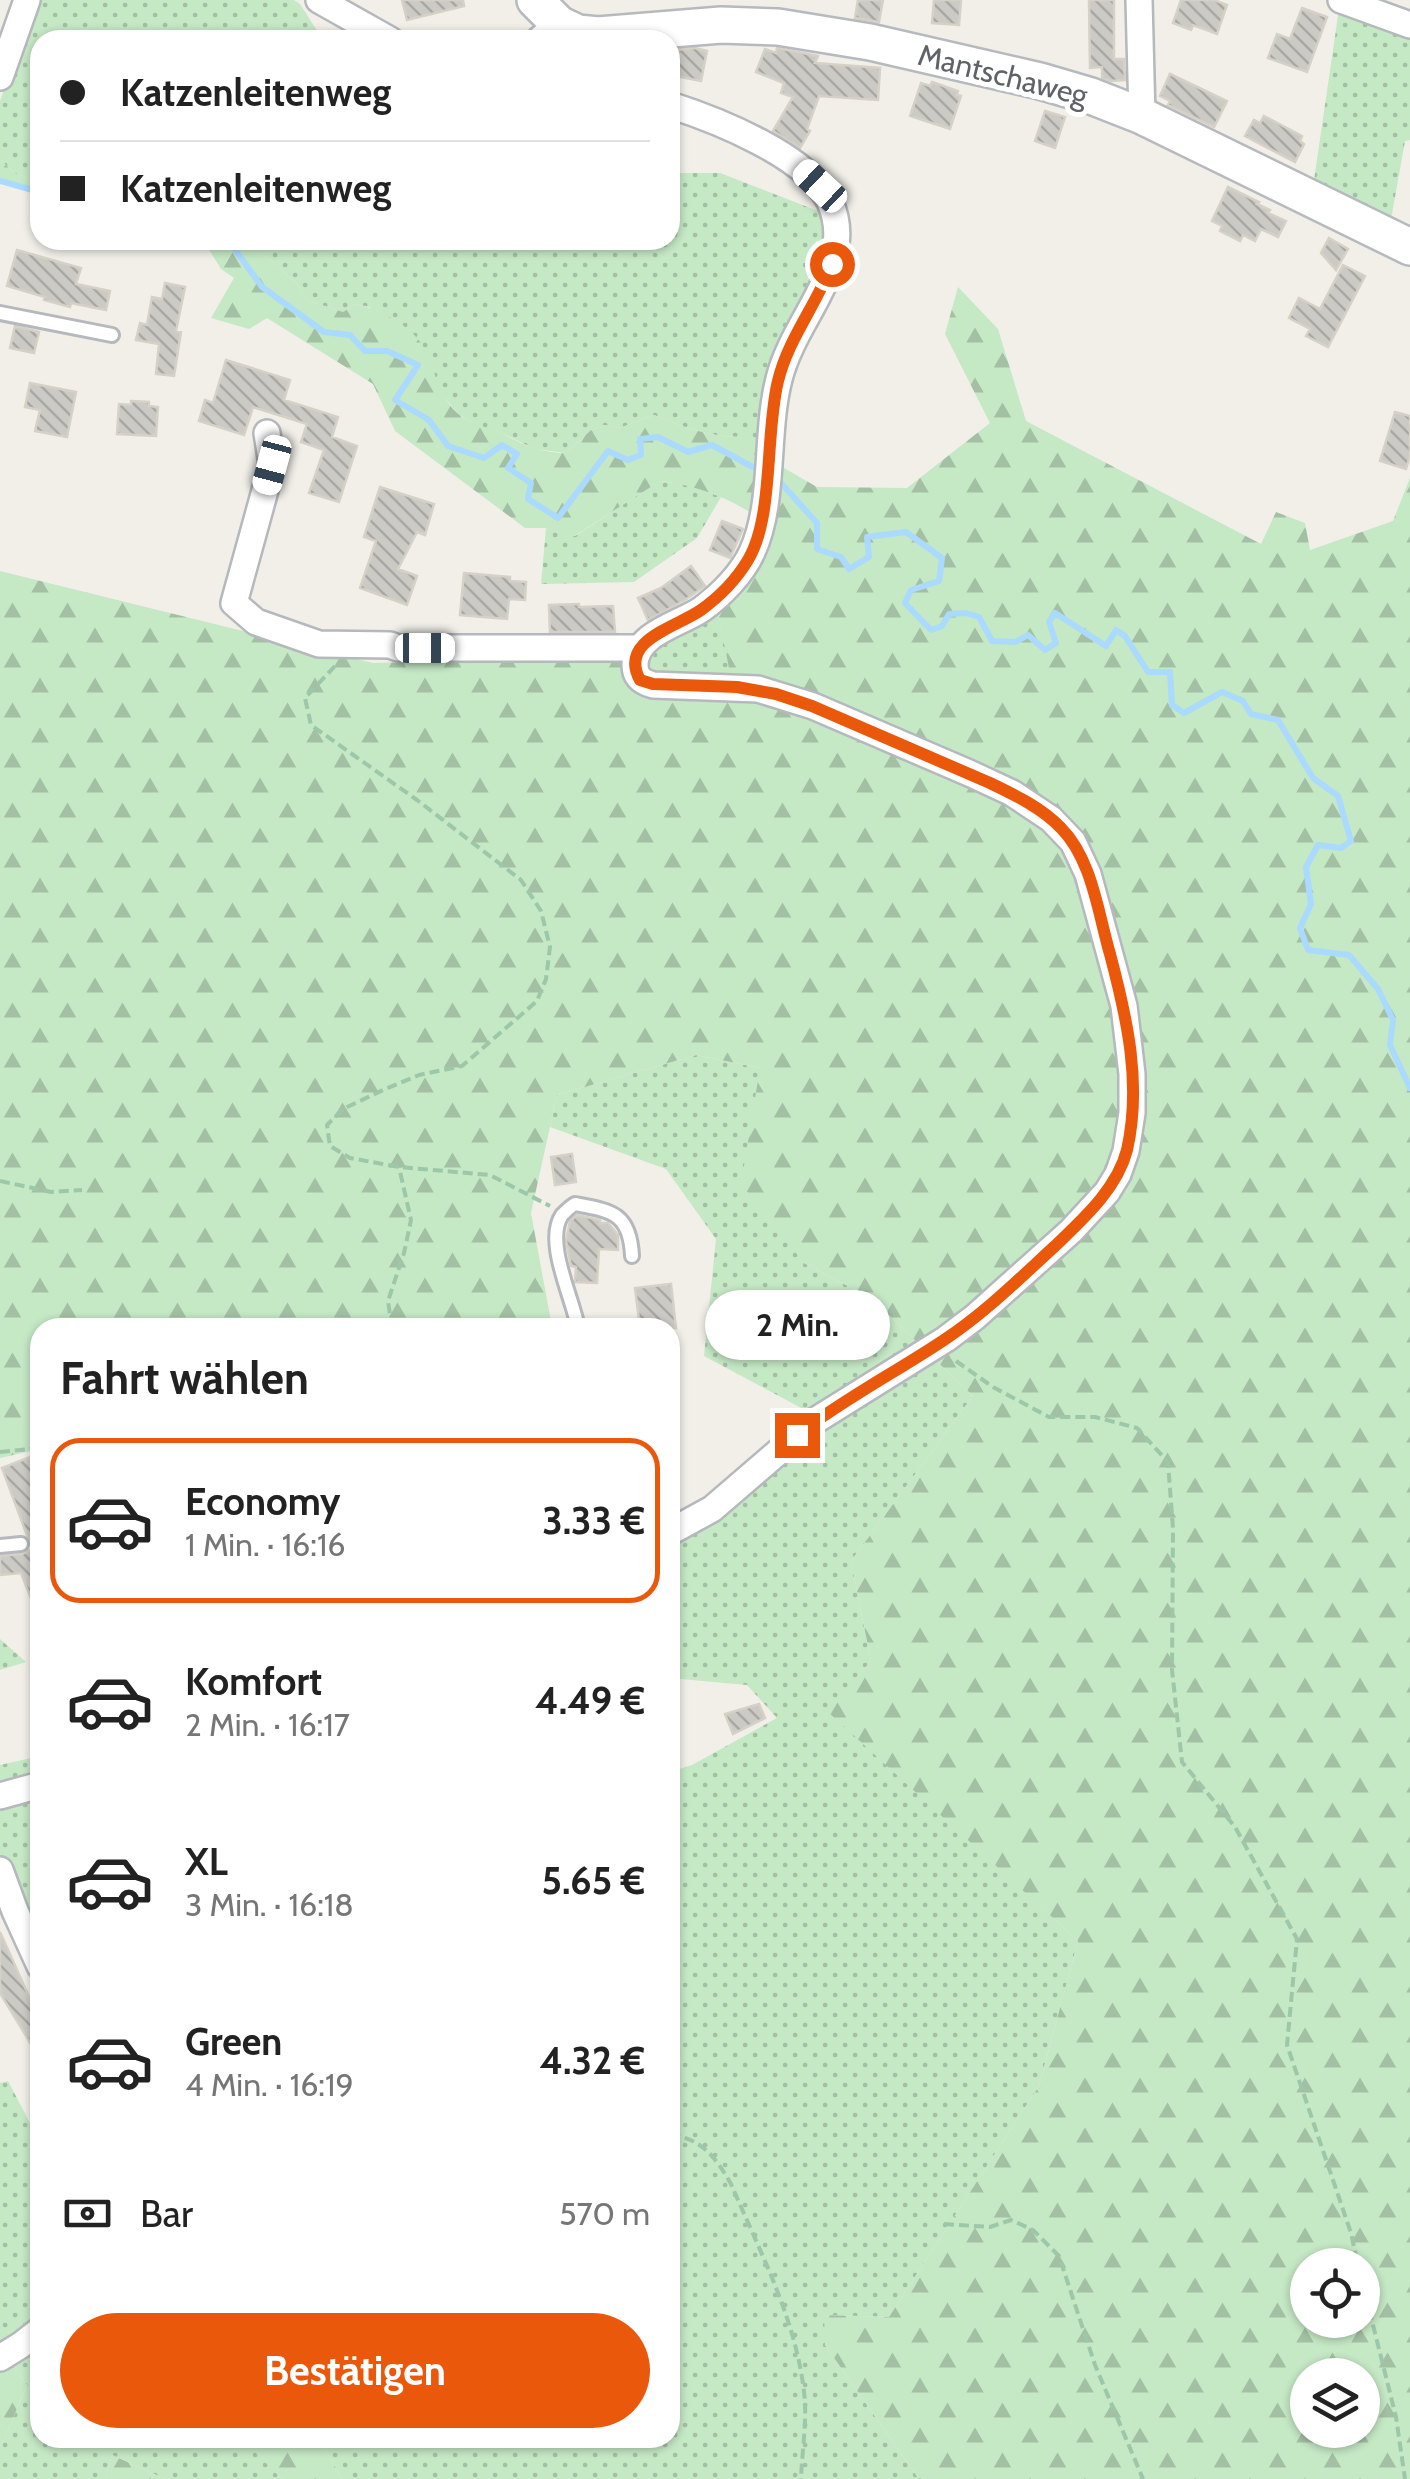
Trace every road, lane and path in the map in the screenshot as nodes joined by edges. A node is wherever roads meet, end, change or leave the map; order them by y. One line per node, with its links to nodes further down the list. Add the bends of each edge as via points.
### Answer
1 (27, 0): 8 (street)
2 (319, 0): 6 (street)
3 (1139, 0): 10 (street)
4 (1341, 0): 5 (street)
5 (1410, 25)
6 (372, 30)
7 (665, 30): 10 (street, Mantschaweg, via 746,24 810,31 1040,81)
8 (0, 76)
9 (680, 109): 16 (street, via 802,169 830,202 838,239 778,380 754,549 729,585)
10 (1142, 116): 11 (street, Mantschaweg)
11 (1410, 247)
12 (0, 314): 13 (lane)
13 (112, 334)
14 (266, 432): 15 (street, via 272,465 234,603 256,622 319,644)
15 (356, 644): 16 (street); 17 (path, via 305,698 312,725 521,880 541,911 550,947 536,1001 462,1066 382,1090 327,1125 330,1146 350,1158)
16 (640, 648): 24 (street, via 634,661 640,680 758,689 812,706 1012,794 1051,818 1080,855 1130,1043 1126,1152 1107,1192 1071,1231)
17 (399, 1167): 20 (path, via 490,1174); 22 (path, via 411,1220 388,1301)
18 (0, 1180): 19 (path, via 51,1192)
19 (82, 1190)
20 (563, 1213): 21 (lane, via 574,1204 624,1221); 23 (lane, via 556,1236)
21 (632, 1256)
22 (391, 1318)
23 (576, 1318)
24 (934, 1346): 27 (street, via 813,1422 712,1509); 36 (path, via 1049,1417 1096,1417 1137,1428 1168,1462 1172,1670 1182,1762 1235,1828 1297,1939 1287,2046)
25 (30, 1449): 26 (path)
26 (0, 1452)
27 (680, 1527)
28 (22, 1544): 29 (lane)
29 (0, 1546)
30 (30, 1788): 31 (street)
31 (0, 1796)
32 (0, 1870): 33 (street)
33 (30, 1944)
34 (680, 2136): 40 (path, via 703,2147 731,2184 796,2347 805,2404)
35 (944, 2224): 41 (path, via 990,2228 1011,2220 1033,2230 1059,2256)
36 (1354, 2248)
37 (30, 2338): 39 (street)
38 (1376, 2338): 42 (path)
39 (0, 2358)
40 (801, 2479)
41 (1143, 2479)
42 (1405, 2479)

